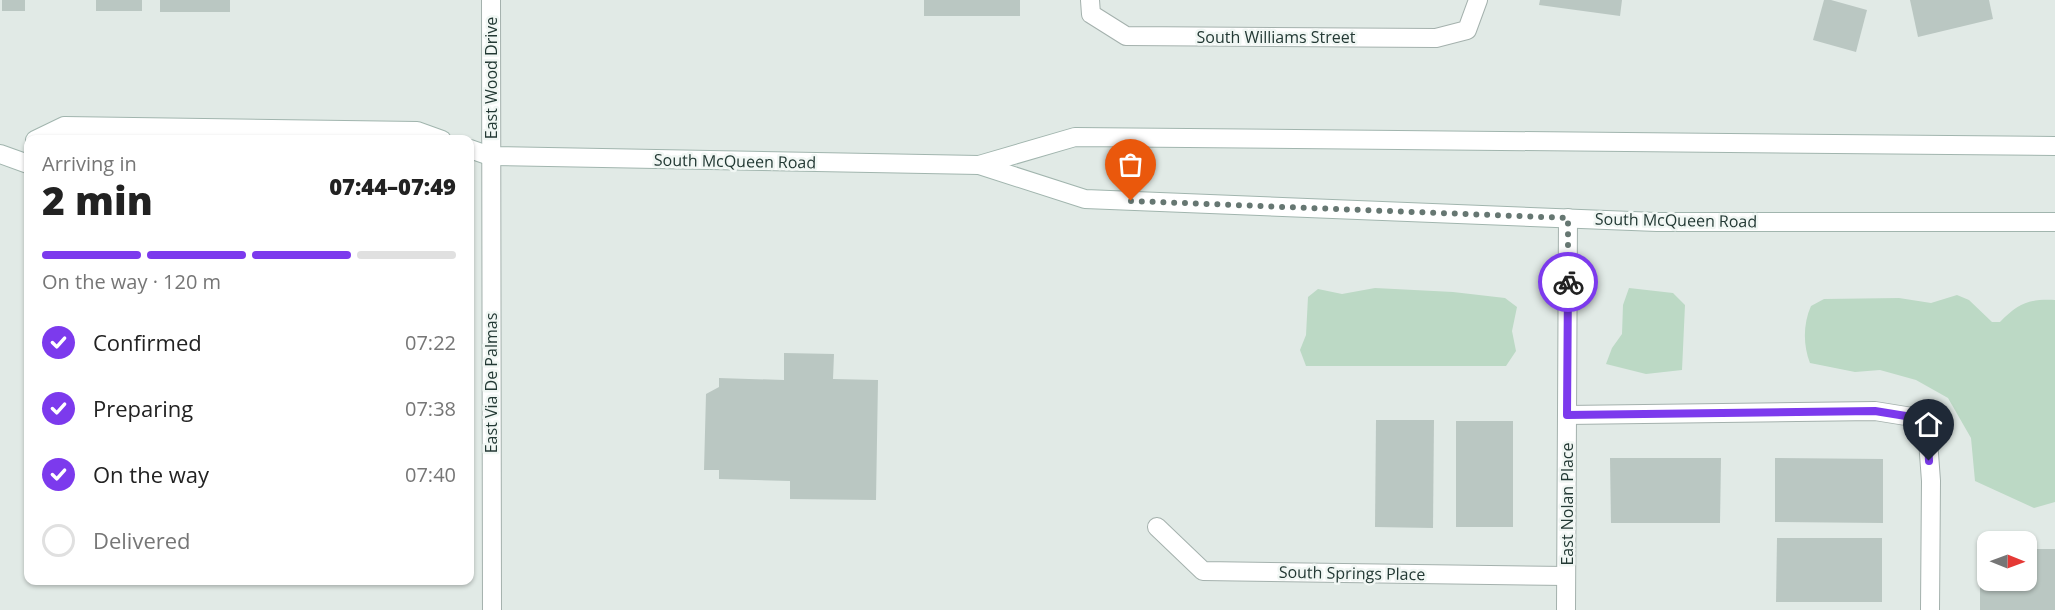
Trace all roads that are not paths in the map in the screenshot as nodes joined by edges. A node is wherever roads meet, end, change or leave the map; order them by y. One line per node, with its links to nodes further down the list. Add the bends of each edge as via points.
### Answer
1 (491, 0): 10 (main road, East Wood Drive)
2 (1478, 0): 3 (main road, South Williams Street, via 1467,30 1436,38 1126,36)
3 (1091, 7)
4 (45, 135): 5 (main road, via 64,126 417,131)
5 (428, 135)
6 (24, 145): 9 (main road)
7 (2055, 146): 13 (main road, South McQueen Road, via 1076,137)
8 (474, 150): 10 (main road, South McQueen Road)
9 (2, 154): 11 (main road)
10 (490, 156): 12 (main road, South McQueen Road); 13 (main road, South McQueen Road); 19 (main road, East Via De Palmas)
11 (24, 163)
12 (474, 163)
13 (979, 165): 14 (main road, South McQueen Road, via 1085,199)
14 (1568, 218): 15 (main road, South McQueen Road, via 1657,222); 16 (main road, East Nolan Place)
15 (2055, 222)
16 (1567, 415): 18 (main road, East Nolan Place); 21 (main road, via 1875,411 1912,417 1928,440)
17 (1156, 527): 18 (main road, South Springs Place, via 1203,571)
18 (1566, 576): 20 (main road, East Nolan Place)
19 (492, 610)
20 (1566, 610)
21 (1930, 610)

